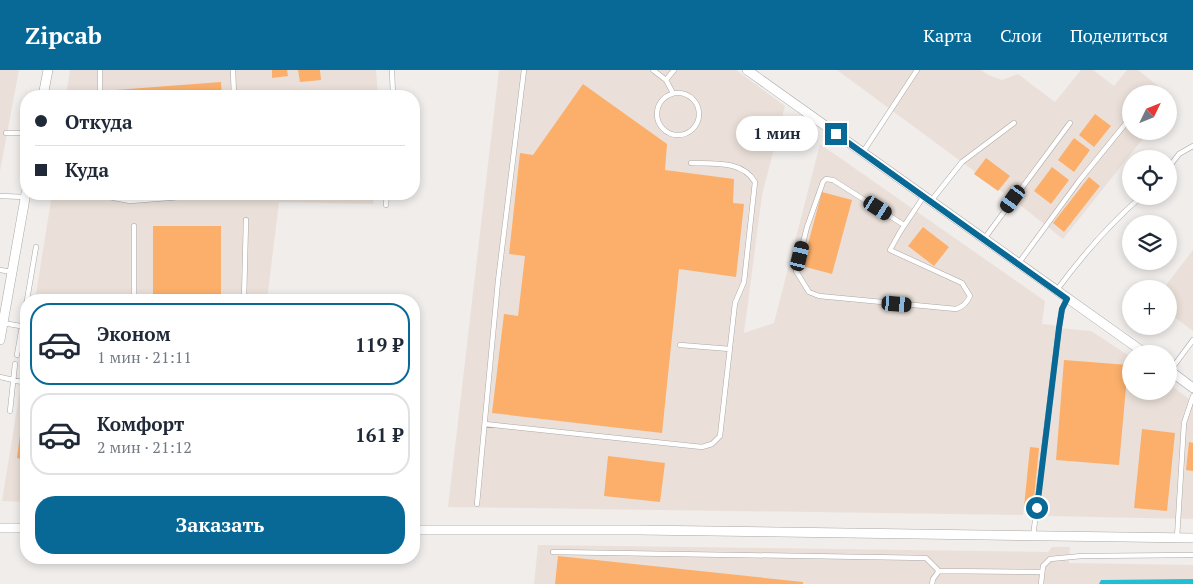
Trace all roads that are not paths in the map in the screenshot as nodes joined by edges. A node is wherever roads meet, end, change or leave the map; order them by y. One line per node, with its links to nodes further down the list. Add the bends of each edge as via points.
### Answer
1 (48, 70): 11 (street)
2 (100, 70): 12 (lane)
3 (233, 70): 13 (lane)
4 (392, 70): 14 (lane)
5 (524, 70): 65 (lane, via 498,281)
6 (653, 70): 10 (lane)
7 (674, 70): 10 (lane)
8 (747, 70): 22 (street)
9 (917, 70): 22 (lane)
10 (666, 80): 15 (lane)
11 (44, 90)
12 (100, 90)
13 (234, 90)
14 (393, 90)
15 (673, 93): 15 (lane, via 687,95 697,104 699,118 686,134 666,131 658,120 662,100)
16 (1014, 123): 27 (lane, via 962,162)
17 (1070, 123): 37 (lane)
18 (1122, 128): 39 (lane)
19 (6, 133): 20 (lane)
20 (20, 133)
21 (1193, 146): 23 (lane)
22 (863, 152): 27 (street)
23 (1177, 156)
24 (691, 163): 54 (lane, via 738,166 750,173 755,182 744,282 735,303)
25 (20, 195): 26 (lane)
26 (0, 196)
27 (927, 198): 35 (lane); 37 (street)
28 (25, 200): 41 (street)
29 (126, 200): 30 (lane)
30 (143, 200)
31 (386, 200): 32 (lane)
32 (386, 205)
33 (1132, 205): 42 (lane, via 1081,258)
34 (246, 220): 45 (lane)
35 (904, 225): 35 (lane, via 890,250 962,283 970,296 961,308 819,296 803,285 796,271 807,227 826,179 833,180)
36 (134, 226): 44 (lane)
37 (984, 239): 39 (street)
38 (36, 247): 43 (lane)
39 (1018, 264): 42 (street)
40 (0, 270): 41 (lane)
41 (12, 272): 47 (street)
42 (1056, 291): 46 (street)
43 (27, 294)
44 (134, 294)
45 (244, 294)
46 (1067, 299): 53 (street); 70 (lane, via 1059,328)
47 (3, 323): 48 (lane); 49 (street)
48 (20, 325)
49 (0, 340)
50 (1193, 340): 56 (lane)
51 (20, 343): 55 (lane)
52 (680, 345): 54 (lane)
53 (1133, 345)
54 (730, 349): 65 (lane, via 720,436 702,448)
55 (17, 356)
56 (1177, 361)
57 (15, 364): 60 (lane)
58 (1177, 375): 62 (street)
59 (0, 377): 60 (lane)
60 (13, 380): 61 (lane); 64 (lane)
61 (20, 381)
62 (1193, 388)
63 (1193, 396): 71 (lane, via 1184,423)
64 (10, 411)
65 (485, 424): 66 (lane)
66 (478, 504)
67 (0, 528): 68 (street)
68 (20, 528)
69 (420, 530): 70 (street)
70 (1033, 536): 71 (street)
71 (1177, 538): 72 (street)
72 (1193, 538)
73 (553, 552): 75 (lane, via 926,558)
74 (1193, 555): 76 (lane, via 1050,559)
75 (939, 571): 76 (lane); 77 (lane)
76 (1042, 572): 78 (lane)
77 (932, 584)
78 (1042, 584)

